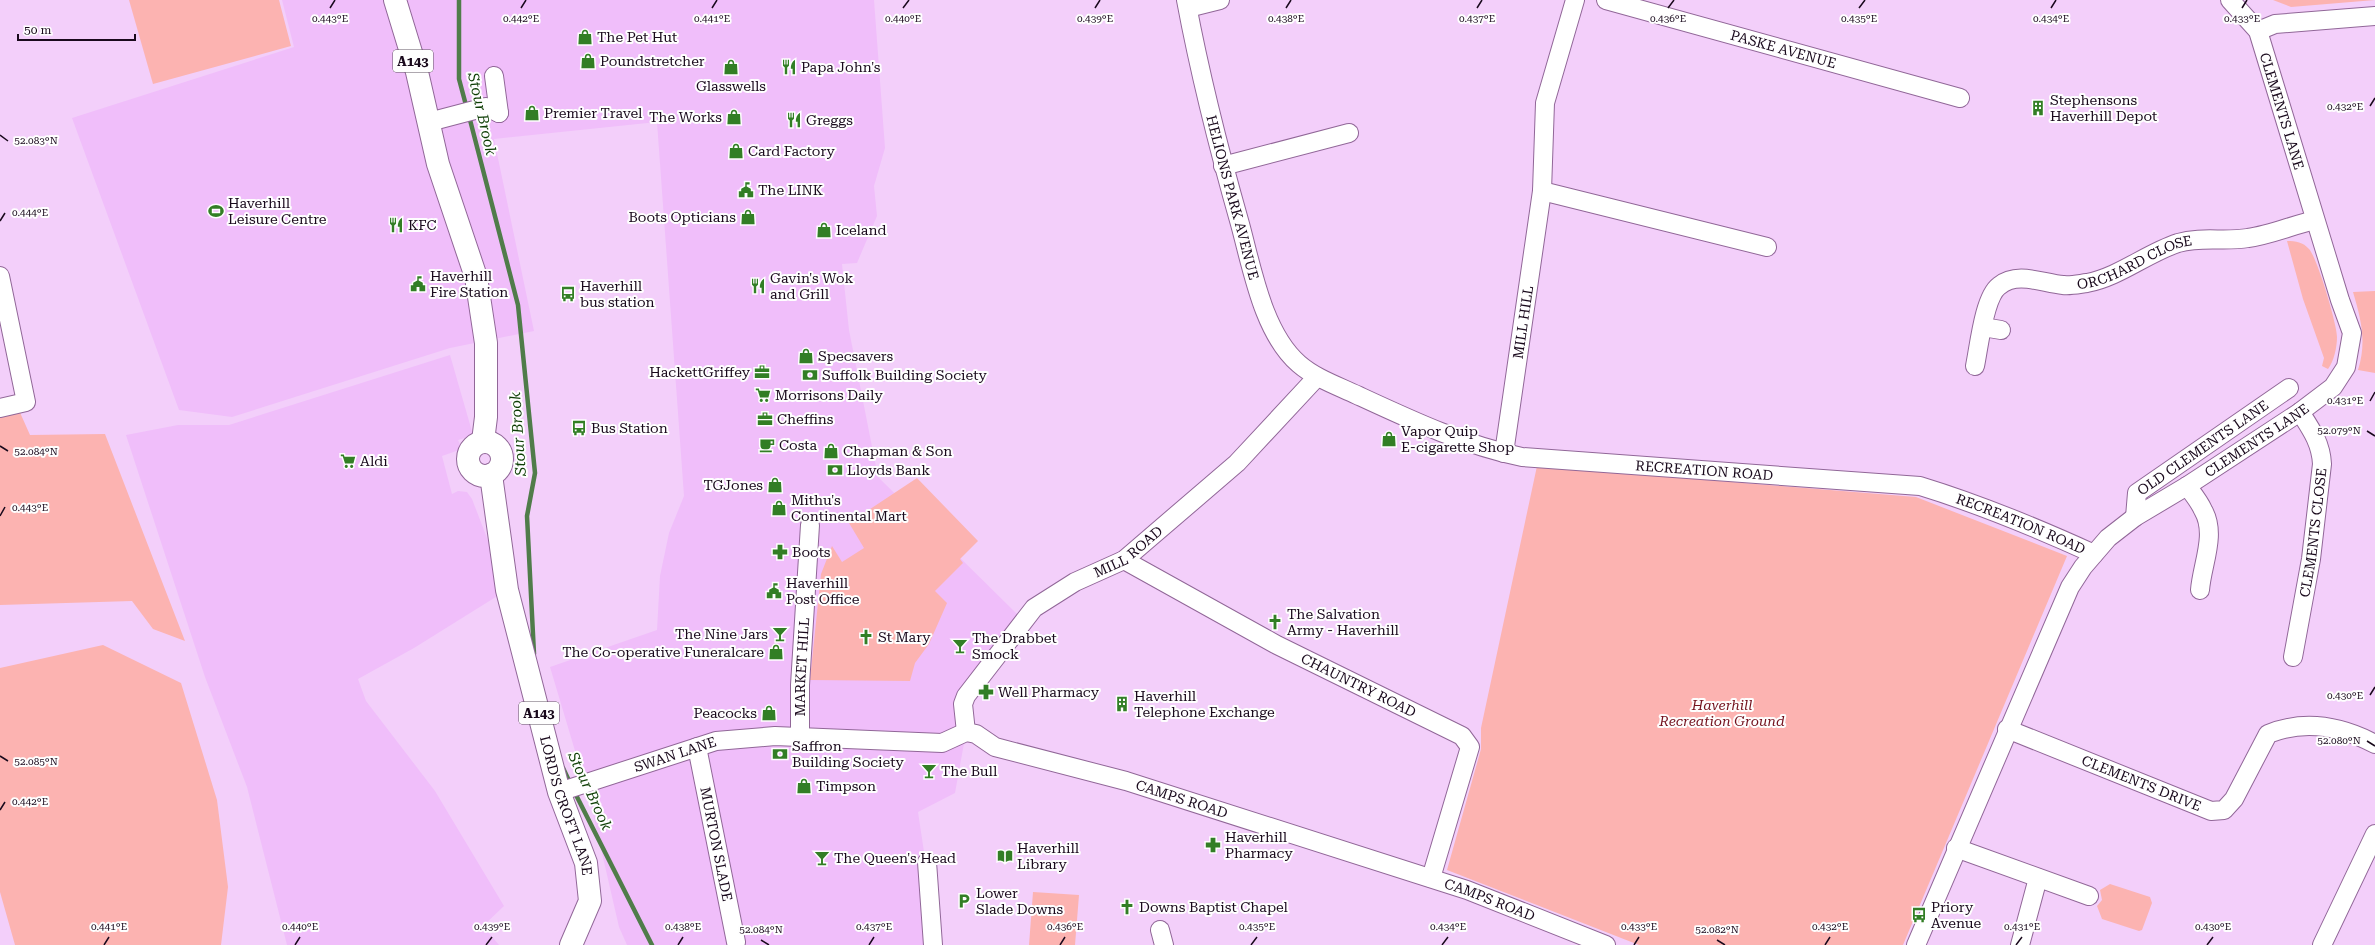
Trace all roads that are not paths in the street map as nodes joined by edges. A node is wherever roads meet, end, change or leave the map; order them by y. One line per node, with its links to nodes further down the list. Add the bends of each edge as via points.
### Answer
1 (396, 0): 11 (main road, A143)
2 (1220, 0): 6 (street)
3 (1575, 0): 14 (street, MILL HILL, via 1545,103)
4 (1606, 0): 10 (street, PASKE AVENUE)
5 (2230, 0): 8 (street)
6 (1187, 4): 13 (street, HELIONS PARK AVENUE)
7 (2375, 16): 8 (street, via 2275,24)
8 (2258, 31): 15 (street, CLEMENTS LANE)
9 (494, 76): 11 (street, via 499,113 486,107)
10 (1960, 98)
11 (439, 120): 38 (main road, LORD'S CROFT LANE / A143, via 438,164 476,277 486,343 486,417 483,441 470,449 468,462 476,474 491,475 507,590)
12 (1349, 133): 13 (street)
13 (1223, 166): 21 (street, HELIONS PARK AVENUE, via 1264,308 1278,338 1298,364)
14 (1542, 192): 16 (street); 25 (street, MILL HILL)
15 (2315, 220): 18 (street, ORCHARD CLOSE, via 2247,238 2200,239 2179,243 2152,253 2110,275 2088,282 2064,285 2020,278 2006,280 1990,297); 24 (street, CLEMENTS LANE, via 2352,333 2346,367 2333,387)
16 (1767, 247)
17 (0, 276): 23 (street, via 26,402)
18 (1983, 327): 19 (street); 20 (street, ORCHARD CLOSE)
19 (2001, 330)
20 (1975, 366)
21 (1318, 376): 25 (street, RECREATION ROAD, via 1404,417 1480,448); 30 (street, MILL ROAD, via 1237,463)
22 (2289, 388): 27 (street, OLD CLEMENTS LANE, via 2137,493)
23 (0, 408)
24 (2300, 412): 26 (street, CLEMENTS LANE); 32 (street, CLEMENTS CLOSE, via 2318,441 2322,464 2311,559)
25 (1504, 454): 29 (street, RECREATION ROAD, via 1920,486 2035,528)
26 (2187, 486): 27 (street, CLEMENTS LANE); 31 (street, via 2204,511 2208,526 2208,550)
27 (2135, 517): 29 (street, CLEMENTS LANE, via 2108,538)
28 (810, 525): 35 (street, MARKET HILL)
29 (2094, 554): 33 (street, CLEMENTS LANE, via 2070,587)
30 (1124, 560): 34 (street, MILL ROAD, via 1075,582 1034,608 966,696 963,704); 42 (street, CHAUNTRY ROAD, via 1277,645 1462,736 1470,747)
31 (2200, 590)
32 (2293, 657)
33 (2007, 729): 36 (street, CLEMENTS DRIVE, via 2211,811 2224,810 2234,799 2268,734 2282,728 2304,725 2341,728); 40 (street, CLEMENTS LANE)
34 (966, 732): 35 (street, via 942,743); 42 (street, CAMPS ROAD, via 976,734 1007,750 1126,781)
35 (798, 737): 37 (street, SWAN LANE, via 775,736 716,741)
36 (2375, 744)
37 (697, 747): 38 (street, SWAN LANE); 45 (street, MURTON SLADE)
38 (561, 791): 46 (main road, LORD'S CROFT LANE / A143, via 586,863 590,901)
39 (2375, 834): 51 (street)
40 (1956, 848): 43 (street); 49 (street, CLEMENTS LANE)
41 (927, 862): 47 (street)
42 (1431, 878): 48 (street, CAMPS ROAD)
43 (2038, 878): 44 (street); 50 (street)
44 (2089, 896)
45 (736, 942)
46 (571, 945)
47 (933, 945)
48 (1606, 945)
49 (1916, 945)
50 (2020, 945)
51 (2322, 945)

